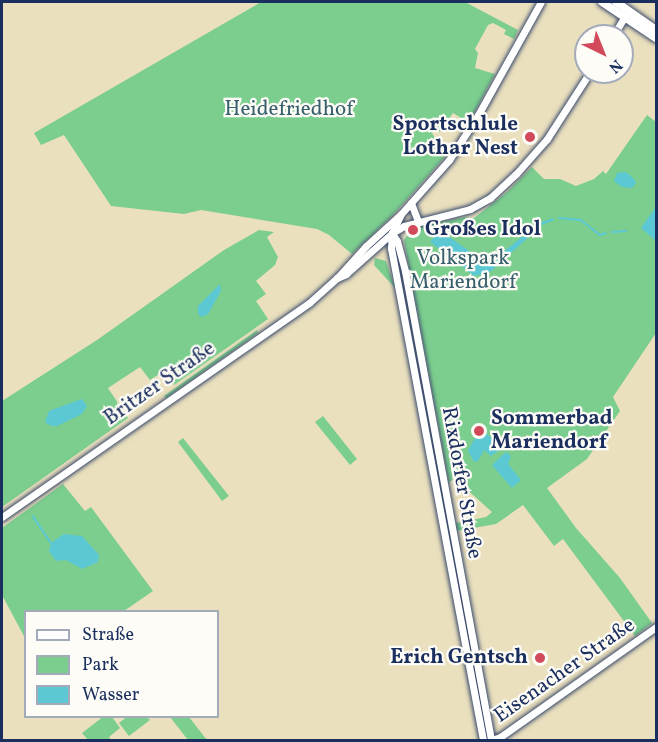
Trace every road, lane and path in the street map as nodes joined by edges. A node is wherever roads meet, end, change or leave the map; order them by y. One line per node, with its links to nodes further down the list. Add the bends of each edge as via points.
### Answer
1 (541, 2): 10 (main road, Britzer Straße, via 466,135)
2 (602, 2): 5 (main road)
3 (616, 2): 5 (main road)
4 (633, 2): 5 (main road)
5 (627, 13): 6 (main road); 7 (main road); 8 (main road)
6 (620, 24)
7 (657, 30)
8 (657, 38)
9 (582, 84): 12 (main road, Britzer Straße, via 547,139 497,193 470,210)
10 (411, 203): 11 (main road, Britzer Straße); 12 (main road)
11 (401, 214): 13 (main road); 14 (main road, Britzer Straße)
12 (418, 221): 13 (main road, Britzer Straße)
13 (392, 233): 14 (main road, Britzer Straße); 15 (main road, Britzer Straße, via 353,269); 18 (main road, Rixdorfer Straße)
14 (378, 234): 15 (main road, Britzer Straße)
15 (337, 278): 16 (main road, Britzer Straße, via 309,303)
16 (2, 517)
17 (657, 627): 18 (main road, Eisenacher Straße, via 498,738)
18 (488, 740)

